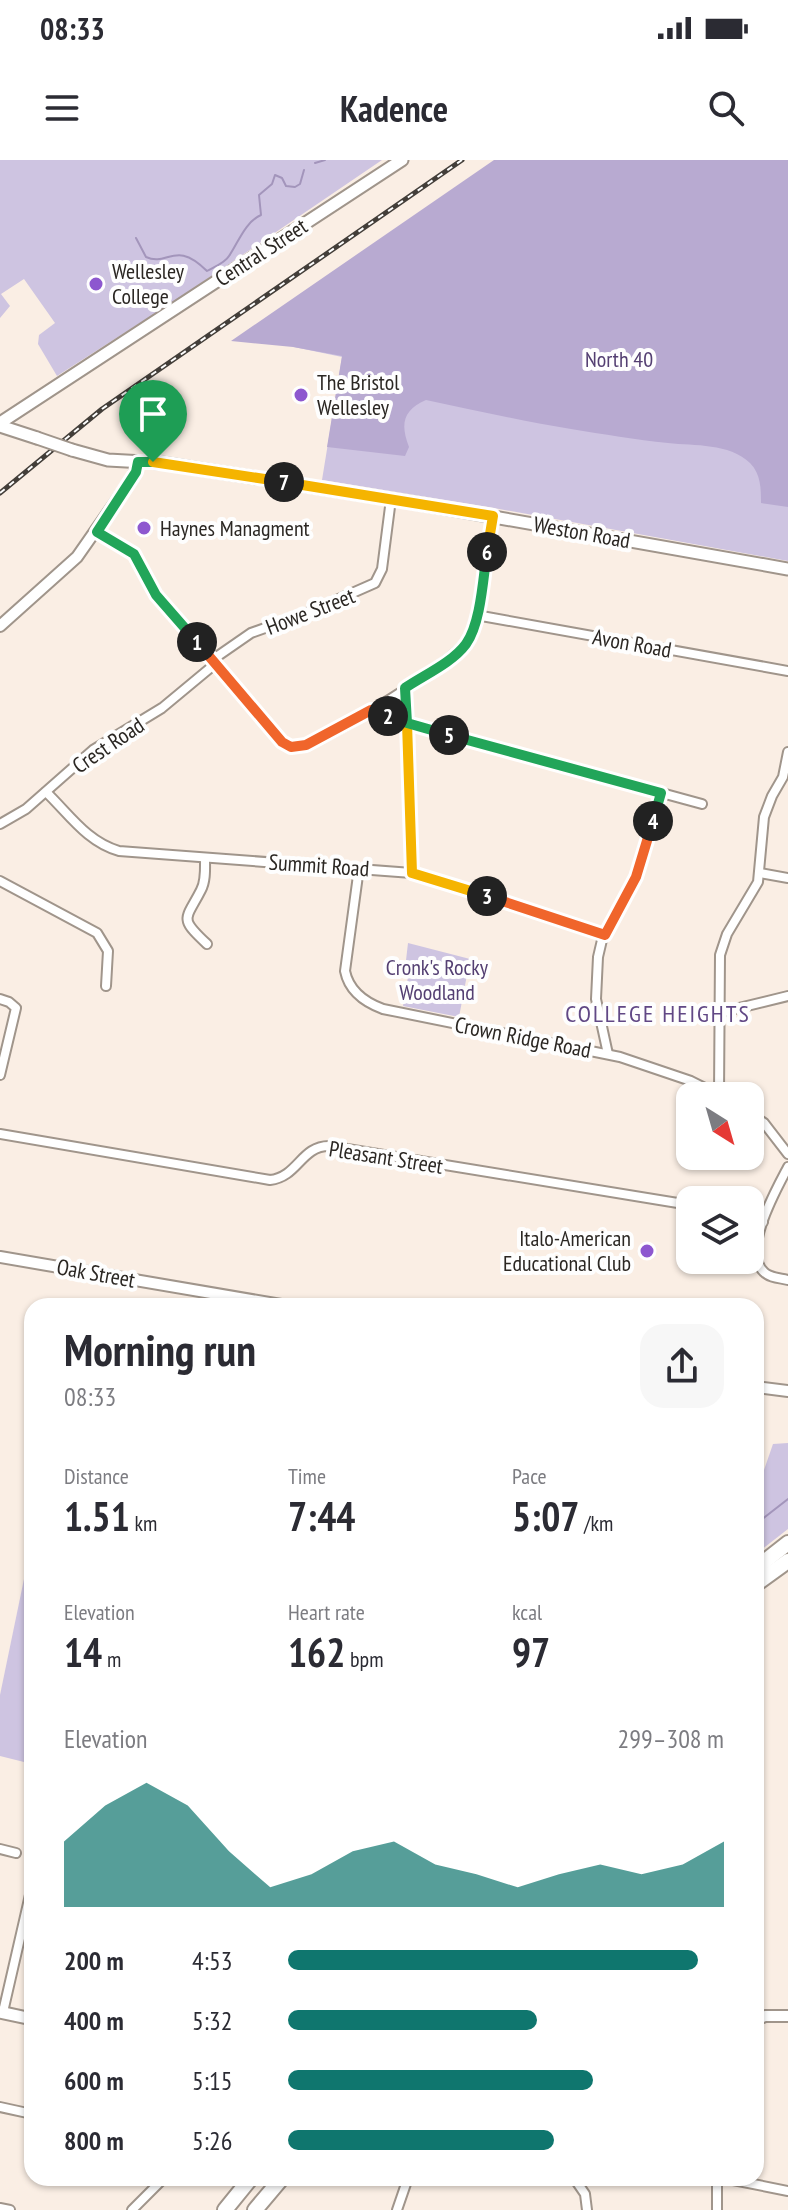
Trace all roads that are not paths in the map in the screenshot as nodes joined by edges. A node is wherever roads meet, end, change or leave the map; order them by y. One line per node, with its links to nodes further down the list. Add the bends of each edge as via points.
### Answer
1 (402, 160): 2 (main road, Central Street)
2 (0, 425): 3 (main road, Weston Road, bridge, via 108,460)
3 (138, 462): 4 (main road, Weston Road); 6 (street)
4 (391, 499): 5 (main road, Weston Road); 10 (street, Howe Street, via 382,569 375,583 251,633)
5 (493, 516): 7 (main road, Weston Road); 8 (street)
6 (97, 532): 9 (street, via 72,563); 10 (street, via 134,554 156,595)
7 (788, 569)
8 (476, 615): 11 (street, Avon Road); 12 (street, via 460,651)
9 (0, 626)
10 (214, 662): 13 (street, via 291,747 306,745); 16 (street, Crest Road, via 162,708 93,750)
11 (788, 671)
12 (405, 688): 13 (street); 14 (street)
13 (371, 710): 14 (street)
14 (407, 723): 17 (street); 22 (street)
15 (788, 752): 23 (street, via 764,817)
16 (46, 792): 19 (street, Crest Road); 20 (street, Summit Road, via 108,848)
17 (661, 793): 18 (street); 26 (street, via 637,873)
18 (702, 804)
19 (0, 824)
20 (205, 858): 21 (street, Summit Road); 27 (street, via 203,886 187,917)
21 (359, 868): 22 (street, Summit Road); 32 (street, Crown Ridge Road, via 344,966 347,981 361,998 383,1009)
22 (412, 873): 26 (street, Summit Road)
23 (760, 873): 24 (street); 31 (street, via 722,947)
24 (788, 878)
25 (0, 881): 28 (street, via 97,933 108,951)
26 (605, 935): 32 (street, via 596,992)
27 (207, 944)
28 (106, 986)
29 (788, 996): 31 (street)
30 (0, 999): 33 (street, via 16,1008)
31 (718, 1013): 35 (street)
32 (608, 1054): 34 (street, Crown Ridge Road)
33 (0, 1075)
34 (693, 1082)
35 (720, 1082)
36 (764, 1123): 38 (street)
37 (0, 1134): 40 (street, Pleasant Street, via 270,1180 289,1174 313,1149 329,1146)
38 (788, 1154)
39 (788, 1167): 41 (street)
40 (676, 1203)
41 (764, 1220)
42 (0, 1257): 45 (street, Oak Street)
43 (764, 1271): 44 (street)
44 (788, 1280)
45 (240, 1298)
46 (764, 1388): 47 (street)
47 (788, 1391)
48 (788, 1543): 50 (highway)
49 (788, 1561): 51 (highway)
50 (764, 1562)
51 (764, 1578)
52 (0, 1849): 53 (street)
53 (16, 1853)
54 (24, 1919): 55 (street)
55 (1, 2012): 58 (main road)
56 (764, 2016): 57 (street)
57 (788, 2016)
58 (24, 2017)
59 (0, 2107): 60 (street)
60 (24, 2112)
61 (156, 2186): 71 (street)
62 (244, 2186): 72 (highway)
63 (275, 2186): 73 (highway)
64 (405, 2186): 74 (street)
65 (580, 2186): 75 (street)
66 (717, 2186): 76 (street)
67 (763, 2186): 68 (street)
68 (788, 2191)
69 (0, 2208): 70 (street)
70 (10, 2210)
71 (132, 2210)
72 (225, 2210)
73 (255, 2210)
74 (397, 2210)
75 (587, 2210)
76 (717, 2210)

